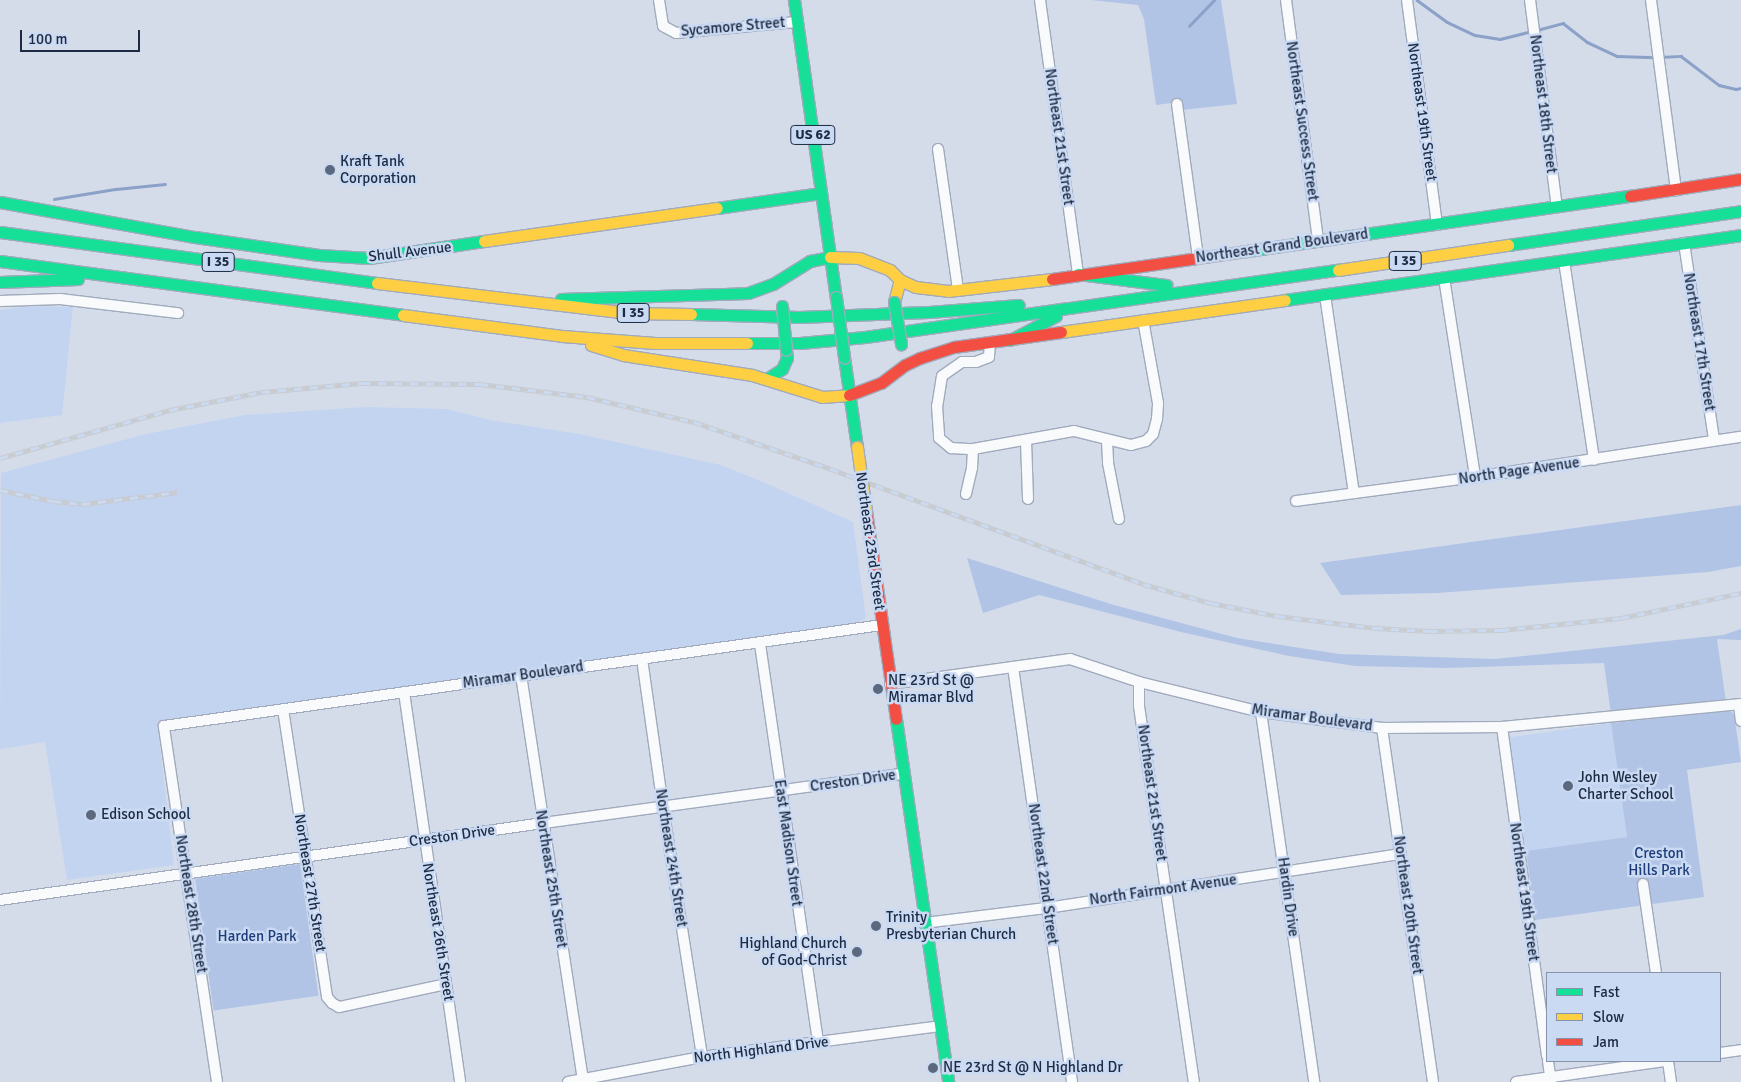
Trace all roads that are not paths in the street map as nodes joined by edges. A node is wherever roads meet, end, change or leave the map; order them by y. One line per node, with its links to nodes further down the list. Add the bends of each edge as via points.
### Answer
1 (658, 0): 8 (street, Sycamore Street, via 663,26 668,31)
2 (794, 0): 8 (main road, Northeast 23rd Street / US 62)
3 (1040, 0): 27 (street, Northeast 21st Street)
4 (1286, 0): 21 (street, Northeast Success Street)
5 (1407, 0): 18 (street, Northeast 19th Street)
6 (1530, 0): 16 (street, Northeast 18th Street)
7 (1651, 0): 12 (street)
8 (797, 22): 13 (main road, Northeast 23rd Street / US 62)
9 (1177, 104): 24 (street)
10 (938, 149): 34 (street)
11 (1741, 179): 12 (main road, Northeast Grand Boulevard)
12 (1676, 190): 16 (main road, Northeast Grand Boulevard)
13 (820, 193): 15 (main road, Shull Avenue, via 369,258 319,255 195,237); 23 (main road, Northeast 23rd Street / US 62)
14 (1741, 201): 32 (main road, I 35)
15 (0, 202)
16 (1557, 207): 18 (main road, Northeast Grand Boulevard)
17 (1741, 211): 38 (main road, I 35)
18 (1437, 225): 21 (main road, Northeast Grand Boulevard)
19 (0, 232): 37 (main road, I 35)
20 (1741, 235): 22 (main road)
21 (1318, 241): 24 (main road, Northeast Grand Boulevard)
22 (1684, 244): 26 (main road); 48 (street, Northeast 17th Street)
23 (830, 257): 30 (main road, Northeast Grand Boulevard, via 846,256 876,264 890,270); 33 (main road, Northeast Grand Boulevard, via 810,261); 46 (main road, Northeast 23rd Street / US 62, bridge)
24 (1198, 257): 27 (main road, Northeast Grand Boulevard)
25 (0, 261): 28 (main road, I 35)
26 (1564, 261): 29 (main road); 52 (street)
27 (1078, 274): 32 (main road); 34 (main road, Northeast Grand Boulevard)
28 (118, 277): 31 (main road); 41 (main road, I 35)
29 (1444, 278): 35 (main road); 53 (street)
30 (900, 280): 34 (main road, Northeast Grand Boulevard, via 935,291); 44 (main road, bridge, via 894,302)
31 (0, 282)
32 (1166, 285): 37 (main road, I 35, via 1001,306 799,317 628,313)
33 (763, 289): 37 (main road, via 748,293 579,297); 45 (main road, bridge, via 776,290 780,294 787,358 782,369)
34 (958, 290)
35 (1325, 295): 40 (main road); 54 (street)
36 (0, 301): 39 (street, via 60,299)
37 (521, 302)
38 (1070, 309): 41 (main road, I 35, via 800,343 655,343); 42 (main road)
39 (178, 313)
40 (1143, 320): 42 (main road); 50 (street, via 1158,402 1153,434 1146,441 1131,445)
41 (562, 336): 45 (main road, via 623,356)
42 (1010, 340): 43 (main road)
43 (990, 342): 44 (main road, via 934,353); 51 (street, via 989,357 976,362 962,362 942,376 938,406 940,438 951,448)
44 (905, 365): 46 (main road, via 881,383)
45 (768, 378): 46 (main road, via 822,396)
46 (849, 395): 59 (main road, Northeast 23rd Street, bridge)
47 (1741, 437): 48 (street, North Page Avenue)
48 (1714, 440): 52 (street, North Page Avenue)
49 (1026, 441): 50 (street, via 1074,432); 51 (street); 56 (street)
50 (1107, 441): 58 (street)
51 (973, 449): 55 (street)
52 (1594, 460): 53 (street, North Page Avenue)
53 (1475, 477): 54 (street, North Page Avenue)
54 (1354, 493): 57 (street, North Page Avenue)
55 (966, 494)
56 (1028, 499)
57 (1296, 500)
58 (1119, 518)
59 (882, 625): 60 (street, Miramar Boulevard); 65 (main road, Northeast 23rd Street)
60 (760, 644): 61 (street, Miramar Boulevard); 75 (street, East Madison Street)
61 (642, 659): 63 (street, Miramar Boulevard); 76 (street, Northeast 24th Street)
62 (1013, 666): 64 (street, Miramar Boulevard, via 1070,659); 65 (street, Miramar Boulevard); 86 (street, Northeast 22nd Street)
63 (521, 676): 66 (street, Miramar Boulevard); 77 (street, Northeast 25th Street)
64 (1139, 682): 69 (street, Miramar Boulevard); 84 (street, Northeast 21st Street)
65 (890, 684): 74 (main road, Northeast 23rd Street)
66 (404, 692): 68 (street, Miramar Boulevard); 78 (street, Northeast 26th Street)
67 (1740, 705): 70 (street); 72 (street, Miramar Boulevard)
68 (283, 709): 71 (street, Miramar Boulevard); 80 (street, Northeast 27th Street)
69 (1261, 712): 73 (street, Miramar Boulevard); 81 (street, Hardin Drive)
70 (1741, 721)
71 (164, 726): 82 (street, Northeast 28th Street)
72 (1502, 727): 73 (street, Miramar Boulevard); 92 (street, Northeast 19th Street)
73 (1382, 728): 79 (street, Northeast 20th Street)
74 (903, 774): 75 (street, Creston Drive); 87 (main road, Northeast 23rd Street)
75 (780, 791): 76 (street, Creston Drive); 91 (street, East Madison Street)
76 (662, 807): 77 (street, Creston Drive); 95 (street, Northeast 24th Street)
77 (543, 823): 78 (street, Creston Drive); 99 (street, Northeast 25th Street)
78 (424, 840): 80 (street, Creston Drive); 89 (street, Northeast 26th Street)
79 (1401, 854): 81 (street, North Fairmont Avenue); 108 (street, Northeast 20th Street)
80 (306, 858): 82 (street, Creston Drive); 89 (street, Northeast 27th Street, via 327,997 332,1003 339,1007)
81 (1284, 873): 84 (street, North Fairmont Avenue); 107 (street, Hardin Drive)
82 (187, 874): 85 (street, Creston Drive); 101 (street, Northeast 28th Street)
83 (1643, 884): 88 (street)
84 (1167, 889): 86 (street, North Fairmont Avenue); 106 (street, Northeast 21st Street)
85 (0, 900)
86 (1047, 908): 87 (street, North Fairmont Avenue); 105 (street, Northeast 22nd Street)
87 (924, 923): 90 (main road, Northeast 23rd Street)
88 (1656, 972)
89 (446, 984): 102 (street, Northeast 26th Street)
90 (940, 1026): 91 (street, North Highland Drive); 104 (main road, Northeast 23rd Street)
91 (818, 1043): 95 (street, North Highland Drive)
92 (1546, 1049)
93 (1741, 1050): 94 (street)
94 (1721, 1053)
95 (702, 1057): 99 (street, North Highland Drive)
96 (1548, 1062): 100 (street)
97 (1661, 1062): 100 (street)
98 (1667, 1062): 110 (street)
99 (583, 1080): 103 (street, North Highland Drive)
100 (1550, 1080): 109 (street)
101 (217, 1082)
102 (460, 1082)
103 (568, 1082)
104 (948, 1082)
105 (1072, 1082)
106 (1194, 1082)
107 (1314, 1082)
108 (1433, 1082)
109 (1516, 1082)
110 (1671, 1082)

